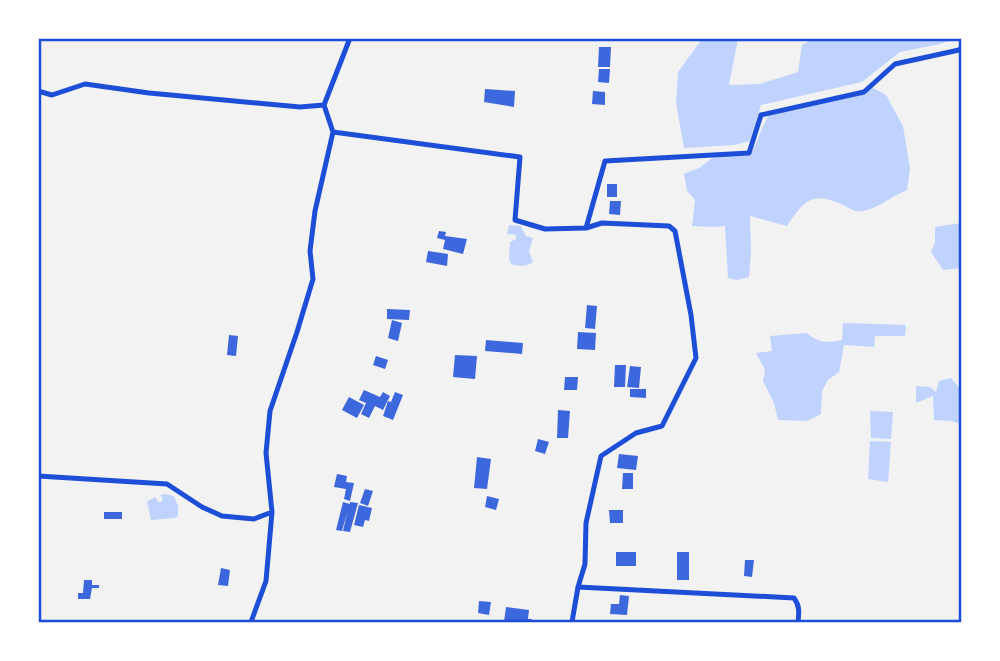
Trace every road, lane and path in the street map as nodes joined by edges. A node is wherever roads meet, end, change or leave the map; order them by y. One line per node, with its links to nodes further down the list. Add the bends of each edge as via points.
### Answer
1 (350, 38): 4 (street)
2 (961, 47): 6 (street, via 895,64 864,92 761,115 749,153 605,161)
3 (38, 90): 4 (street, via 52,95 85,84)
4 (324, 106): 5 (street)
5 (333, 132): 6 (street, via 520,157 515,220 545,229); 8 (street, via 315,211 310,251 313,279 270,411 267,453)
6 (586, 228): 9 (street, via 602,223 669,226 675,231 696,358 662,426 636,433 601,456)
7 (38, 476): 8 (street, via 167,484 222,516 254,519)
8 (272, 512): 10 (street, via 266,581)
9 (578, 587): 11 (street); 12 (street, via 794,598)
10 (251, 622)
11 (572, 622)
12 (798, 622)

